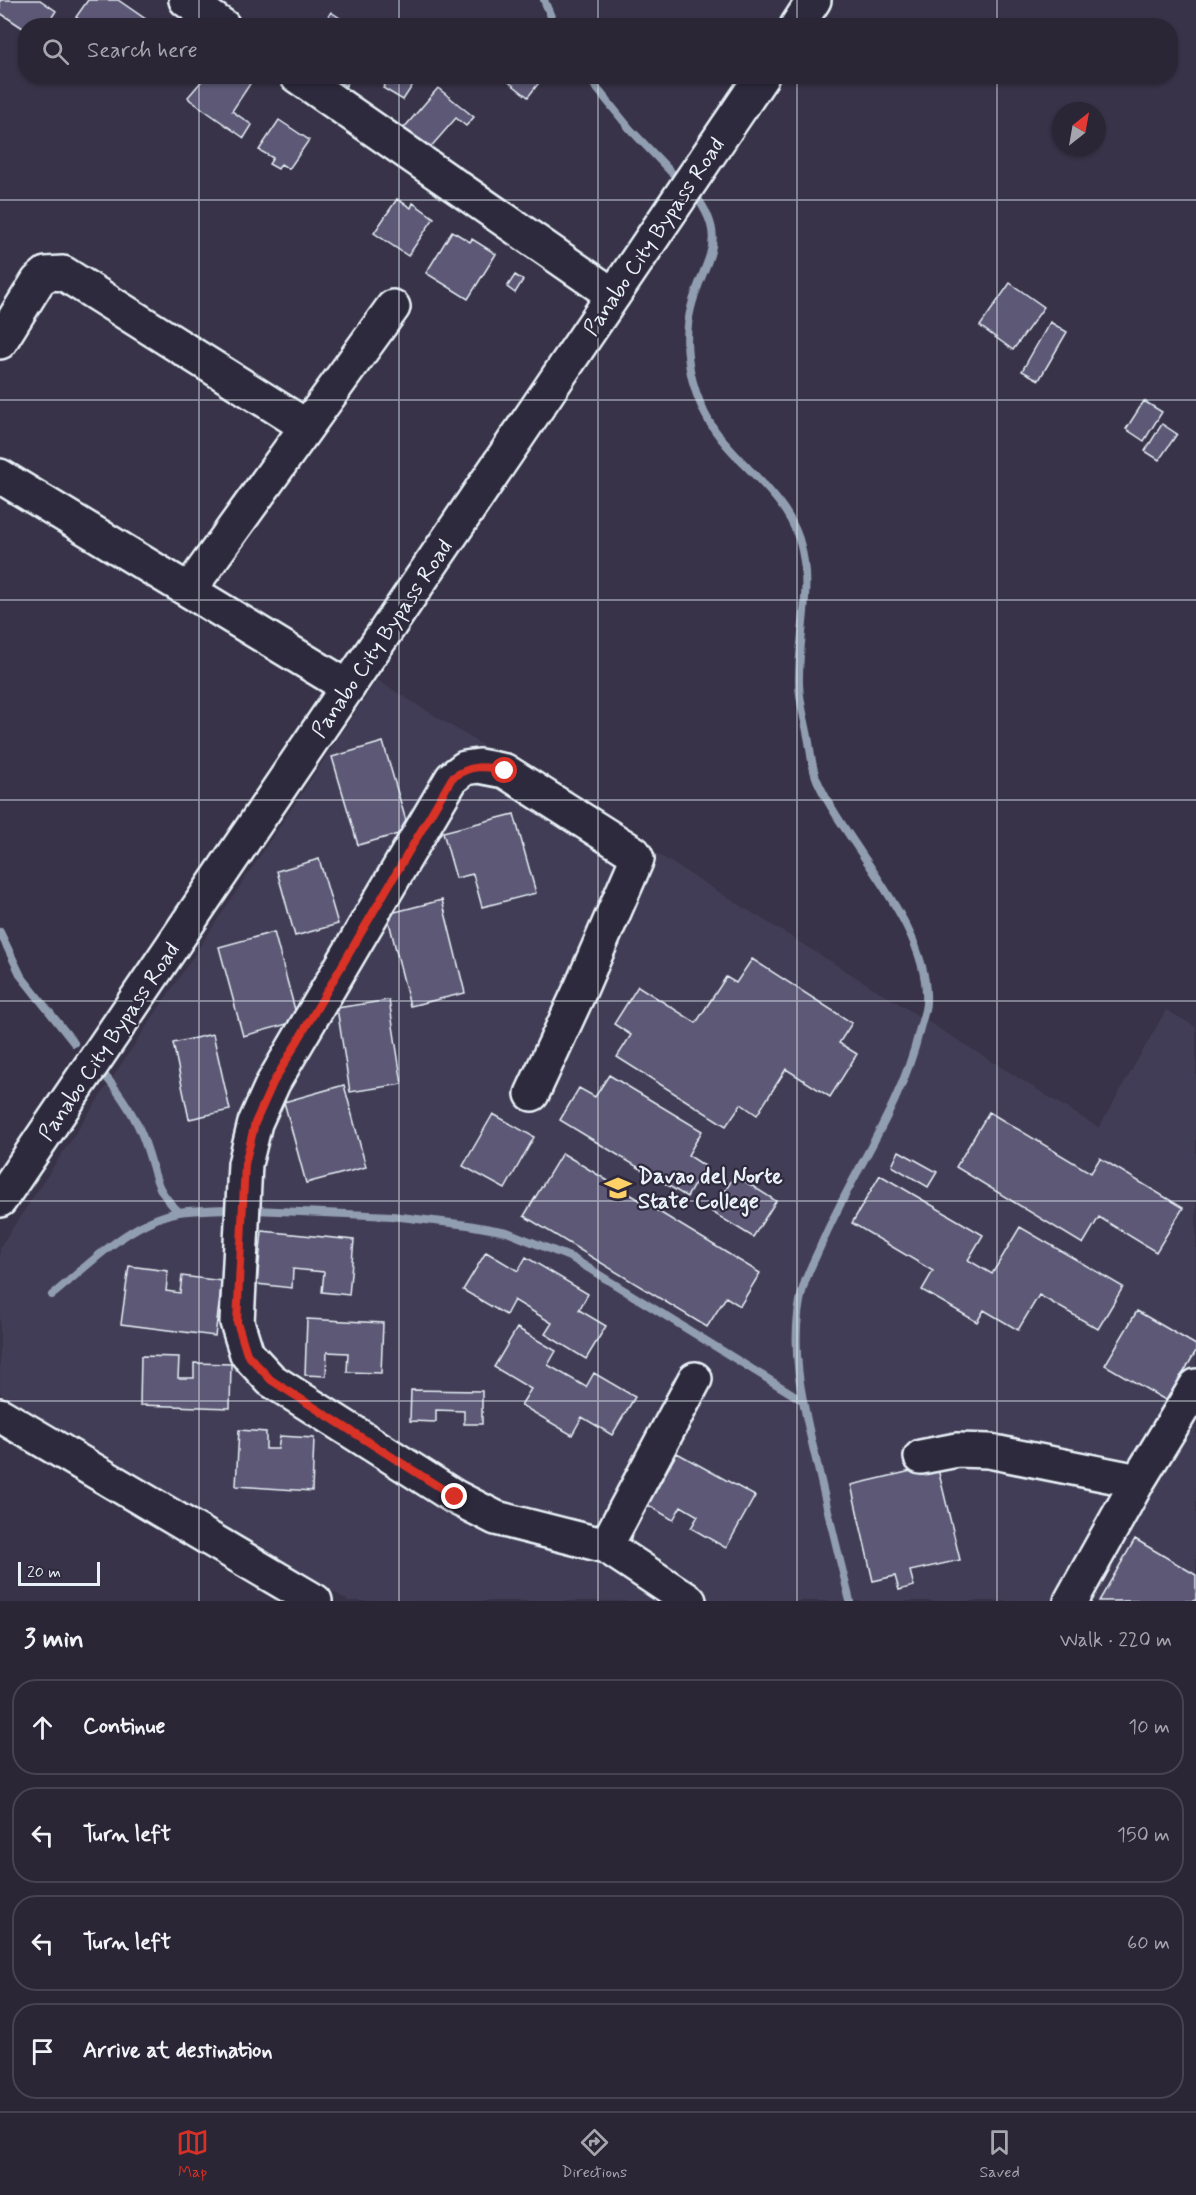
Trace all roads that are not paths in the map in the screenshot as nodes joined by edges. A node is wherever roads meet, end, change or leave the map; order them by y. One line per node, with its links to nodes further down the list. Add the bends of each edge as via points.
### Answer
1 (186, 0): 3 (street)
2 (814, 0): 4 (street)
3 (212, 18)
4 (802, 18)
5 (309, 84): 7 (street)
6 (757, 84): 7 (street, Panabo City Bypass Road)
7 (613, 295): 13 (street, Panabo City Bypass Road)
8 (393, 307): 10 (street)
9 (0, 342): 10 (street, via 38,282 46,274 63,273)
10 (306, 426): 12 (street)
11 (0, 476): 12 (street)
12 (189, 590): 13 (street)
13 (348, 687): 15 (street, Panabo City Bypass Road)
14 (532, 1094): 21 (street, via 637,859 505,771 465,768 452,778 273,1083 255,1123 245,1164 237,1322 247,1354 271,1380 455,1497 496,1518)
15 (0, 1200)
16 (695, 1378): 21 (street)
17 (1196, 1386): 20 (street)
18 (0, 1415): 22 (street)
19 (921, 1457): 20 (street, via 957,1450 989,1451)
20 (1138, 1481): 24 (street)
21 (606, 1546): 23 (street)
22 (315, 1601)
23 (689, 1601)
24 (1071, 1601)

